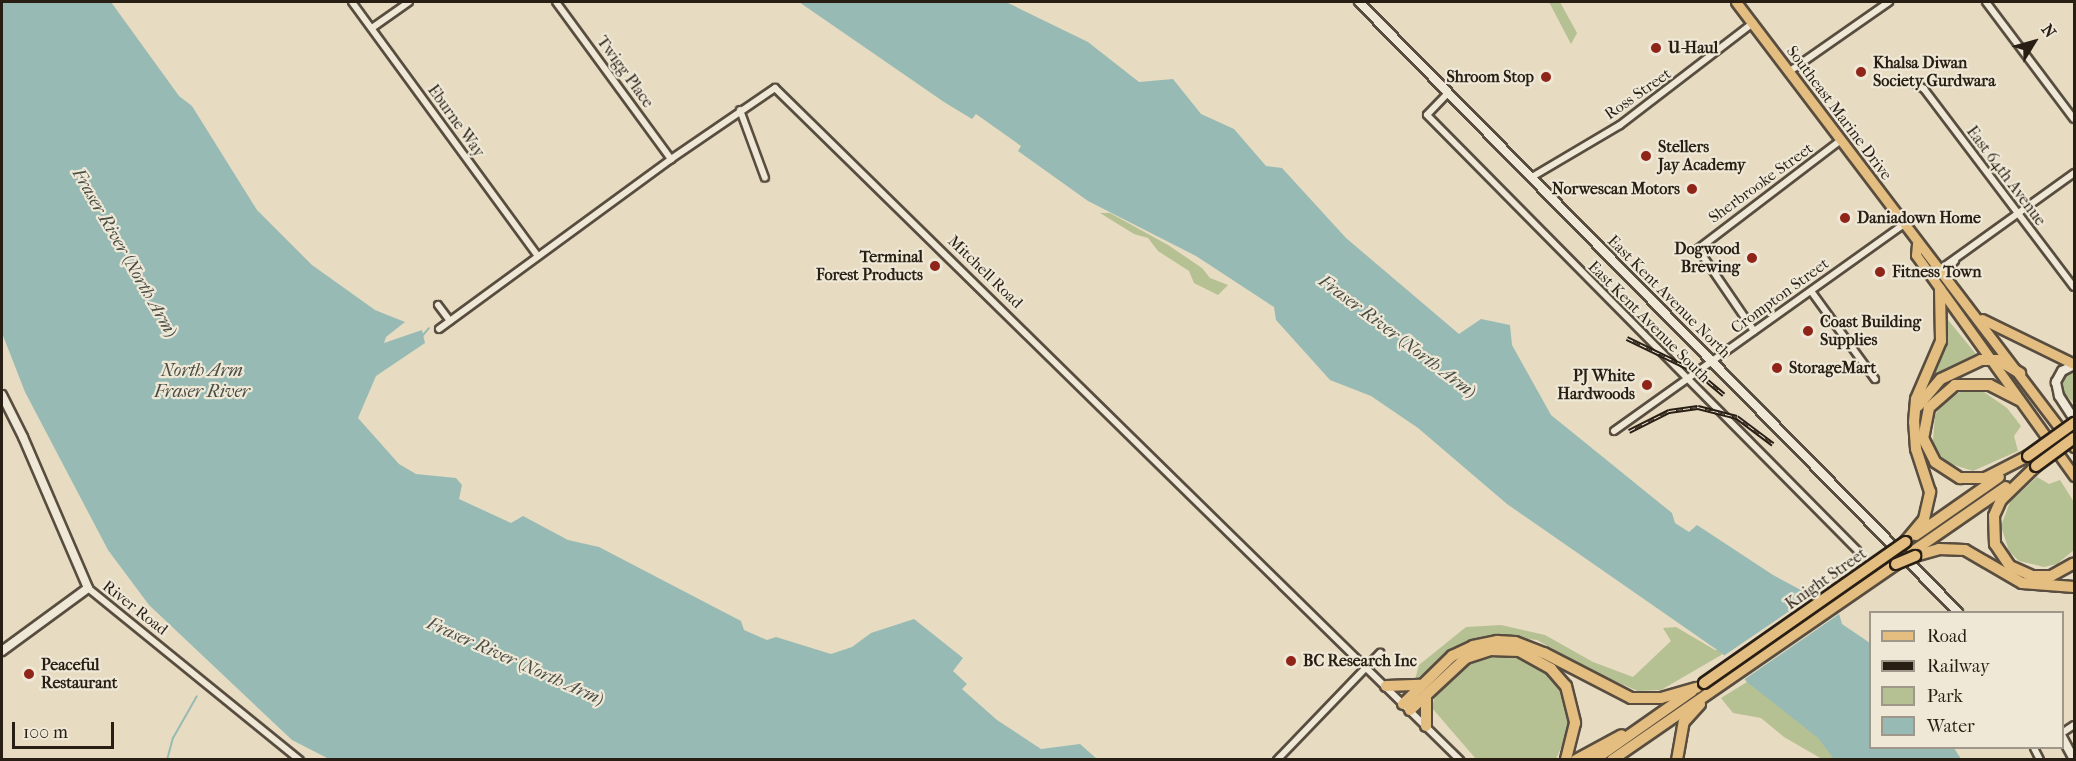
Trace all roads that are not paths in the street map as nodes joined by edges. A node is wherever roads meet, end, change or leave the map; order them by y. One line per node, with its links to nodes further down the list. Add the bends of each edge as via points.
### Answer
1 (352, 2): 9 (street, Eburne Way)
2 (409, 2): 9 (street)
3 (556, 2): 16 (street, Twigg Place)
4 (1359, 2): 12 (street, East Kent Avenue North)
5 (1736, 2): 8 (main road, Southeast Marine Drive)
6 (1889, 2): 10 (street)
7 (1986, 2): 14 (street)
8 (1753, 23): 10 (main road, Southeast Marine Drive); 18 (street, Ross Street, via 1620,125)
9 (372, 28): 23 (street, Eburne Way)
10 (1790, 71): 15 (main road, Southeast Marine Drive)
11 (1914, 84): 20 (street, East 64th Avenue, via 1924,89)
12 (1448, 93): 18 (street, East Kent Avenue North); 37 (street, East Kent Avenue South, via 1429,113)
13 (740, 110): 16 (street, Mitchell Road); 19 (street); 59 (street, Mitchell Road, via 775,88 785,95)
14 (2074, 119)
15 (1841, 140): 21 (main road, Southeast Marine Drive); 32 (street, Sherbrooke Street, via 1698,249)
16 (671, 159): 23 (street, Mitchell Road)
17 (2074, 173): 20 (street)
18 (1532, 177): 34 (street, East Kent Avenue North)
19 (765, 178)
20 (2018, 214): 24 (street); 25 (street, East 64th Avenue)
21 (1903, 225): 22 (main road, Southeast Marine Drive); 27 (street, Crompton Street)
22 (1917, 244): 24 (main road, Southeast Marine Drive, via 1926,248); 26 (main road, Southeast Marine Drive, via 1916,255)
23 (538, 256): 30 (street, Mitchell Road)
24 (1943, 270): 29 (main road, Southeast Marine Drive)
25 (2074, 287)
26 (1940, 289): 33 (main road, Southeast Marine Drive); 41 (highway, via 1941,340 1916,399)
27 (1811, 291): 32 (street, Crompton Street); 38 (street)
28 (438, 305): 30 (street)
29 (1980, 318): 35 (main road); 36 (main road, Southeast Marine Drive)
30 (450, 321): 31 (street, Mitchell Road)
31 (439, 329)
32 (1754, 331): 34 (street, Crompton Street)
33 (1988, 359): 36 (highway); 40 (main road, Southeast Marine Drive); 41 (highway, via 1941,379)
34 (1714, 362): 37 (street, Crompton Street); 56 (street, East Kent Avenue North)
35 (2074, 364): 42 (main road, via 2062,371 2056,382 2059,396)
36 (2020, 373): 45 (main road, Southeast Marine Drive)
37 (1685, 379): 43 (street, Crompton Street); 50 (street, East Kent Avenue South)
38 (1875, 379)
39 (2, 395): 55 (street, River Road)
40 (2019, 400): 46 (highway, via 1990,385 1955,385 1929,408 1923,438 1935,462 1960,478 1985,478); 48 (main road, Southeast Marine Drive)
41 (1916, 409): 49 (highway, via 1916,448 1930,492 1924,519)
42 (2074, 421): 46 (highway, Knight Street, bridge)
43 (1614, 430)
44 (2074, 438): 47 (highway, bridge)
45 (2074, 447)
46 (2028, 456): 49 (highway, Knight Street)
47 (2036, 466): 51 (highway); 52 (highway, via 2001,500 1994,516 1995,544 2010,566 2032,576 2051,576)
48 (2074, 476)
49 (1905, 542): 62 (highway, Knight Street, bridge)
50 (1857, 550)
51 (1914, 554): 54 (highway, via 1939,549 1965,550 2022,583); 62 (highway, Knight Street, bridge)
52 (2074, 563)
53 (2074, 580): 54 (highway)
54 (2069, 587)
55 (88, 588): 57 (street); 67 (street, River Road)
56 (1957, 611)
57 (2, 651)
58 (1380, 653): 59 (street)
59 (1366, 667): 60 (street, Mitchell Road); 68 (street)
60 (1386, 686): 61 (highway); 63 (street, Mitchell Road)
61 (1424, 690): 62 (highway, via 1452,656 1473,645 1497,641 1515,642 1544,653 1631,698 1661,698); 63 (highway); 64 (highway); 70 (highway, via 1475,654 1503,648 1537,658 1566,686 1574,710 1573,740)
62 (1704, 690): 65 (highway, Knight Street); 73 (highway, Knight Street); 74 (highway, via 1684,722)
63 (1407, 707): 64 (street, Mitchell Road)
64 (1426, 726): 69 (street, Mitchell Road)
65 (1631, 733): 71 (highway, via 1611,738); 72 (highway, Knight Street)
66 (2064, 739): 75 (street)
67 (300, 759)
68 (1277, 759)
69 (1460, 759)
70 (1566, 759)
71 (1576, 759)
72 (1594, 759)
73 (1612, 759)
74 (1677, 759)
75 (2074, 759)

